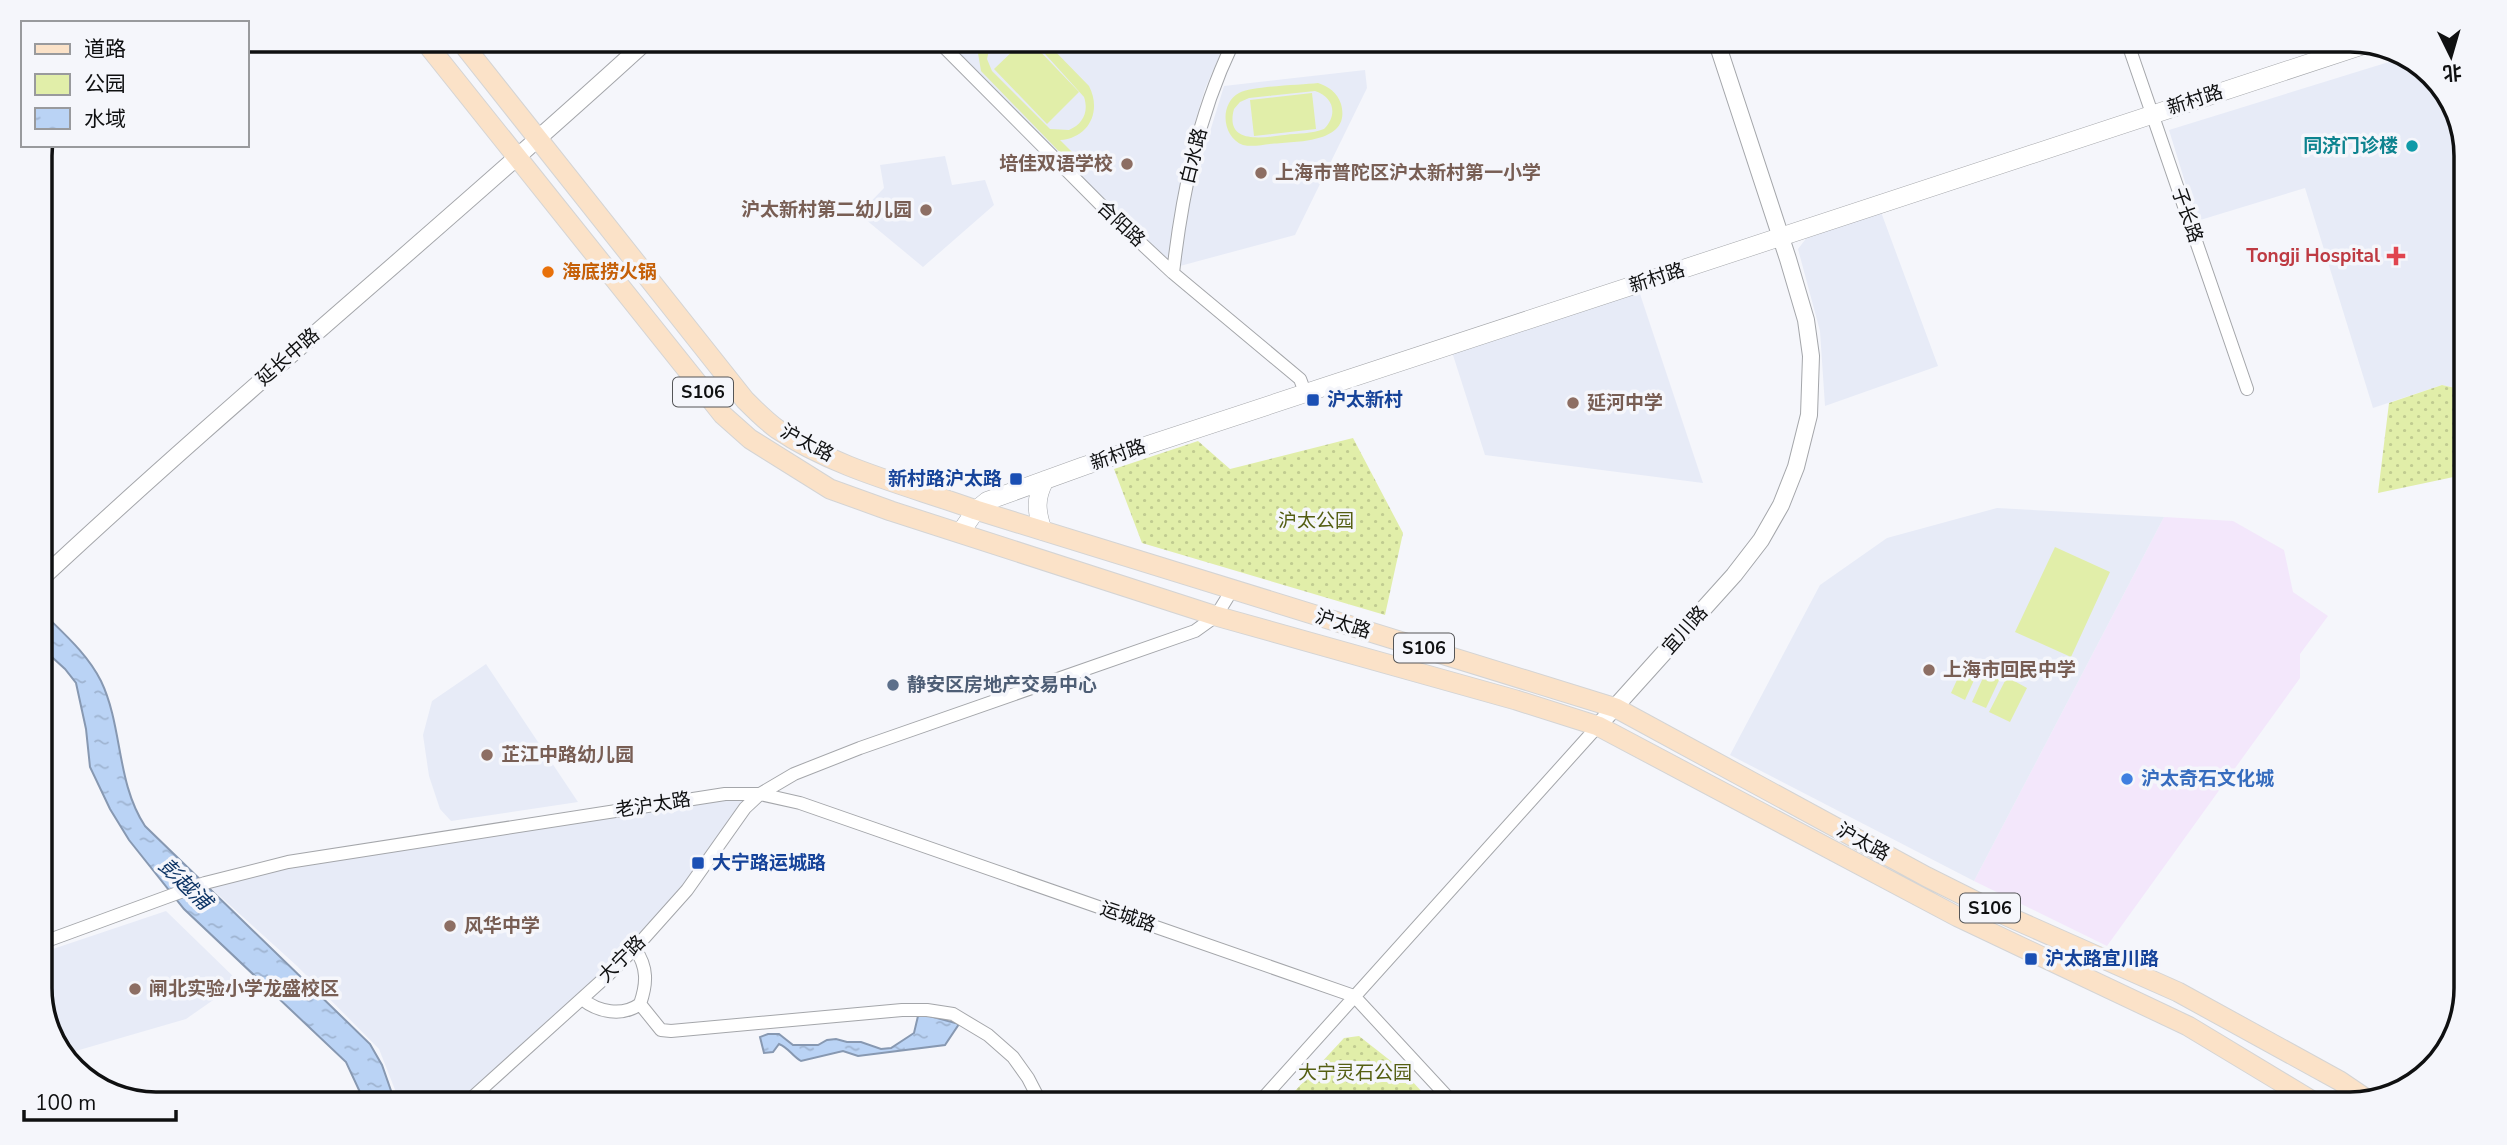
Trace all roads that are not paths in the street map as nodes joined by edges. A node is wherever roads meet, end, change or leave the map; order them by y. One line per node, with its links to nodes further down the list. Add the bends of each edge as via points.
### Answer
1 (434, 53): 11 (main road, 沪太路 / S106)
2 (470, 53): 10 (main road, 沪太路 / S106)
3 (633, 53): 10 (street, 延长中路)
4 (950, 53): 13 (street, 合阳路)
5 (1228, 53): 13 (street, 白水路, via 1199,131 1178,224)
6 (1720, 53): 12 (street, 宜川路)
7 (2131, 53): 9 (street, 子长路)
8 (2339, 53): 9 (main road, 新村路)
9 (2152, 113): 12 (main road, 新村路); 14 (street, 子长路)
10 (539, 139): 11 (street, 延长中路); 17 (main road, 沪太路 / S106, via 745,400 777,429 872,475)
11 (518, 158): 19 (main road, 沪太路 / S106, via 688,374 750,439 830,489); 20 (street, 延长中路, via 175,455)
12 (1781, 237): 15 (main road, 新村路); 23 (street, 宜川路, via 1806,320 1811,356 1809,415 1796,467 1772,523 1749,557)
13 (1173, 272): 15 (street, 合阳路, via 1300,379)
14 (2247, 389)
15 (1305, 392): 16 (main road, 新村路)
16 (1045, 480): 17 (main road, 新村路, via 991,499); 18 (main road, via 1036,512)
17 (976, 510): 18 (main road, 沪太路 / S106); 19 (main road, 新村路)
18 (1043, 531): 21 (main road, 沪太路 / S106)
19 (960, 533): 22 (main road, 沪太路 / S106)
20 (53, 567)
21 (1232, 590): 22 (street, 老沪太路); 23 (main road, 沪太路 / S106)
22 (1216, 616): 24 (main road, 沪太路 / S106); 25 (street, 老沪太路, via 1195,631 819,763)
23 (1616, 708): 24 (street, 宜川路); 36 (main road, 沪太路 / S106, via 1970,898 2178,992)
24 (1598, 726): 28 (street, 宜川路); 35 (main road, 沪太路 / S106, via 1958,917 2188,1026)
25 (760, 794): 26 (street, 老沪太路, via 725,794 288,862 205,883); 27 (street, 大宁路); 28 (street, 运城路, via 800,803)
26 (53, 939)
27 (635, 949): 29 (street, 大宁路); 30 (street, via 645,966)
28 (1354, 996): 33 (street, 宜川路); 34 (street, 运城路)
29 (582, 999): 30 (street, via 600,1010 631,1011); 31 (street, 大宁路)
30 (640, 1004): 32 (street, via 661,1030 671,1031 902,1010 953,1014 1000,1043)
31 (478, 1092)
32 (1036, 1092)
33 (1269, 1092)
34 (1443, 1092)
35 (2297, 1092)
36 (2356, 1092)

